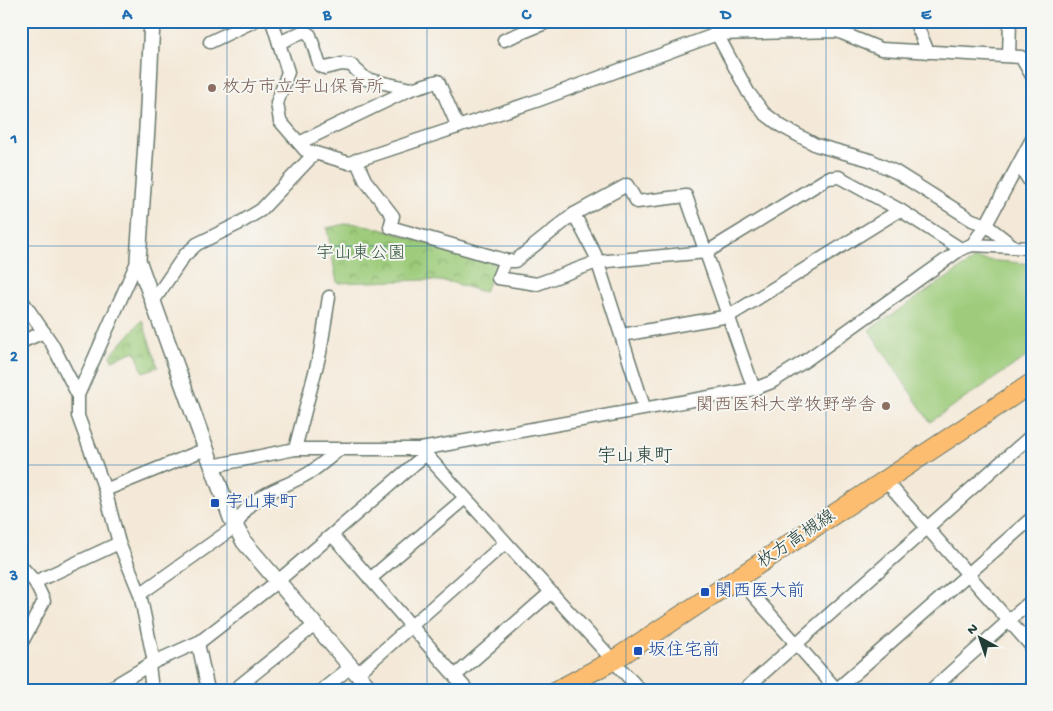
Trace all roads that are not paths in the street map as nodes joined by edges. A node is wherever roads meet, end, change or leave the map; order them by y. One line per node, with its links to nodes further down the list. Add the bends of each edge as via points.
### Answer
1 (152, 21): 30 (street)
2 (254, 21): 10 (street)
3 (272, 21): 11 (street)
4 (550, 21): 9 (street)
5 (713, 21): 8 (street)
6 (915, 21): 12 (street)
7 (1010, 21): 13 (street)
8 (717, 34): 12 (street, via 837,31 881,49); 16 (street); 25 (street, via 748,92 764,113 781,126 816,145 879,164)
9 (504, 40)
10 (210, 42)
11 (279, 43): 15 (street, via 304,31 310,35 320,66 351,65 366,78); 18 (street, via 288,72 277,103 280,121)
12 (928, 52): 13 (street)
13 (1020, 56): 14 (street)
14 (1032, 76)
15 (411, 88): 16 (street, via 438,81); 18 (street)
16 (458, 127): 20 (street)
17 (1032, 139): 21 (street)
18 (299, 143): 19 (street, via 305,150)
19 (315, 153): 20 (street, via 348,163); 35 (street, via 261,210 198,244 184,256)
20 (356, 160): 31 (street, via 365,180 393,216 390,227)
21 (1019, 165): 22 (street); 25 (street)
22 (1032, 185)
23 (900, 210): 27 (street); 29 (street, via 839,177 828,178); 36 (street)
24 (574, 214): 29 (street, via 627,185 637,202 686,196); 31 (street, via 515,261); 32 (street)
25 (986, 226): 26 (street); 27 (street)
26 (1012, 246): 27 (street); 28 (street)
27 (966, 247): 41 (street, via 805,361 772,382)
28 (1032, 248)
29 (708, 252): 32 (street); 36 (street)
30 (138, 260): 35 (street); 42 (street)
31 (505, 260): 32 (street, via 498,278 536,284)
32 (597, 262): 38 (street)
33 (330, 297): 46 (street, via 320,353)
34 (21, 300): 37 (street)
35 (152, 303): 45 (street)
36 (729, 316): 38 (street); 41 (street)
37 (44, 332): 39 (street); 42 (street)
38 (622, 335): 43 (street)
39 (21, 342)
40 (1032, 383): 50 (main road, 枚方高槻線)
41 (754, 389): 43 (street)
42 (78, 395): 51 (street, via 78,416)
43 (644, 407): 48 (street)
44 (1032, 435): 55 (street)
45 (206, 449): 49 (street); 51 (street)
46 (295, 449): 47 (street); 49 (street)
47 (340, 449): 48 (street); 54 (street, via 309,473 255,500 242,512)
48 (424, 451): 52 (street); 56 (street)
49 (212, 466): 54 (street)
50 (885, 480): 55 (street); 62 (main road, 枚方高槻線)
51 (104, 490): 57 (street)
52 (465, 498): 58 (street); 61 (street)
53 (1032, 518): 60 (street)
54 (236, 526): 63 (street, via 244,542); 66 (street)
55 (927, 528): 60 (street); 73 (street)
56 (332, 535): 61 (street); 63 (street)
57 (119, 543): 64 (street); 66 (street)
58 (505, 543): 65 (street); 70 (street)
59 (21, 566): 64 (street)
60 (968, 576): 68 (street); 90 (street)
61 (370, 579): 70 (street)
62 (739, 579): 73 (street); 75 (main road, 枚方高槻線)
63 (278, 581): 69 (street); 71 (street)
64 (35, 582): 72 (street, via 44,601)
65 (550, 593): 75 (street); 78 (street)
66 (140, 594): 76 (street)
67 (1032, 600): 68 (street)
68 (1008, 621): 74 (street); 91 (street)
69 (316, 624): 77 (street); 83 (street)
70 (411, 626): 77 (street); 78 (street)
71 (198, 643): 76 (street); 82 (street)
72 (21, 644)
73 (797, 644): 89 (street); 90 (street)
74 (1032, 647)
75 (614, 660): 87 (main road, 枚方高槻線); 88 (street)
76 (151, 663): 80 (street); 81 (street)
77 (355, 670): 84 (street); 85 (street)
78 (455, 676): 86 (street)
79 (1032, 686): 92 (street)
80 (107, 690)
81 (152, 690)
82 (208, 690)
83 (234, 690)
84 (322, 690)
85 (371, 690)
86 (467, 690)
87 (558, 690)
88 (640, 690)
89 (744, 690)
90 (836, 690)
91 (930, 690)
92 (1027, 690)

